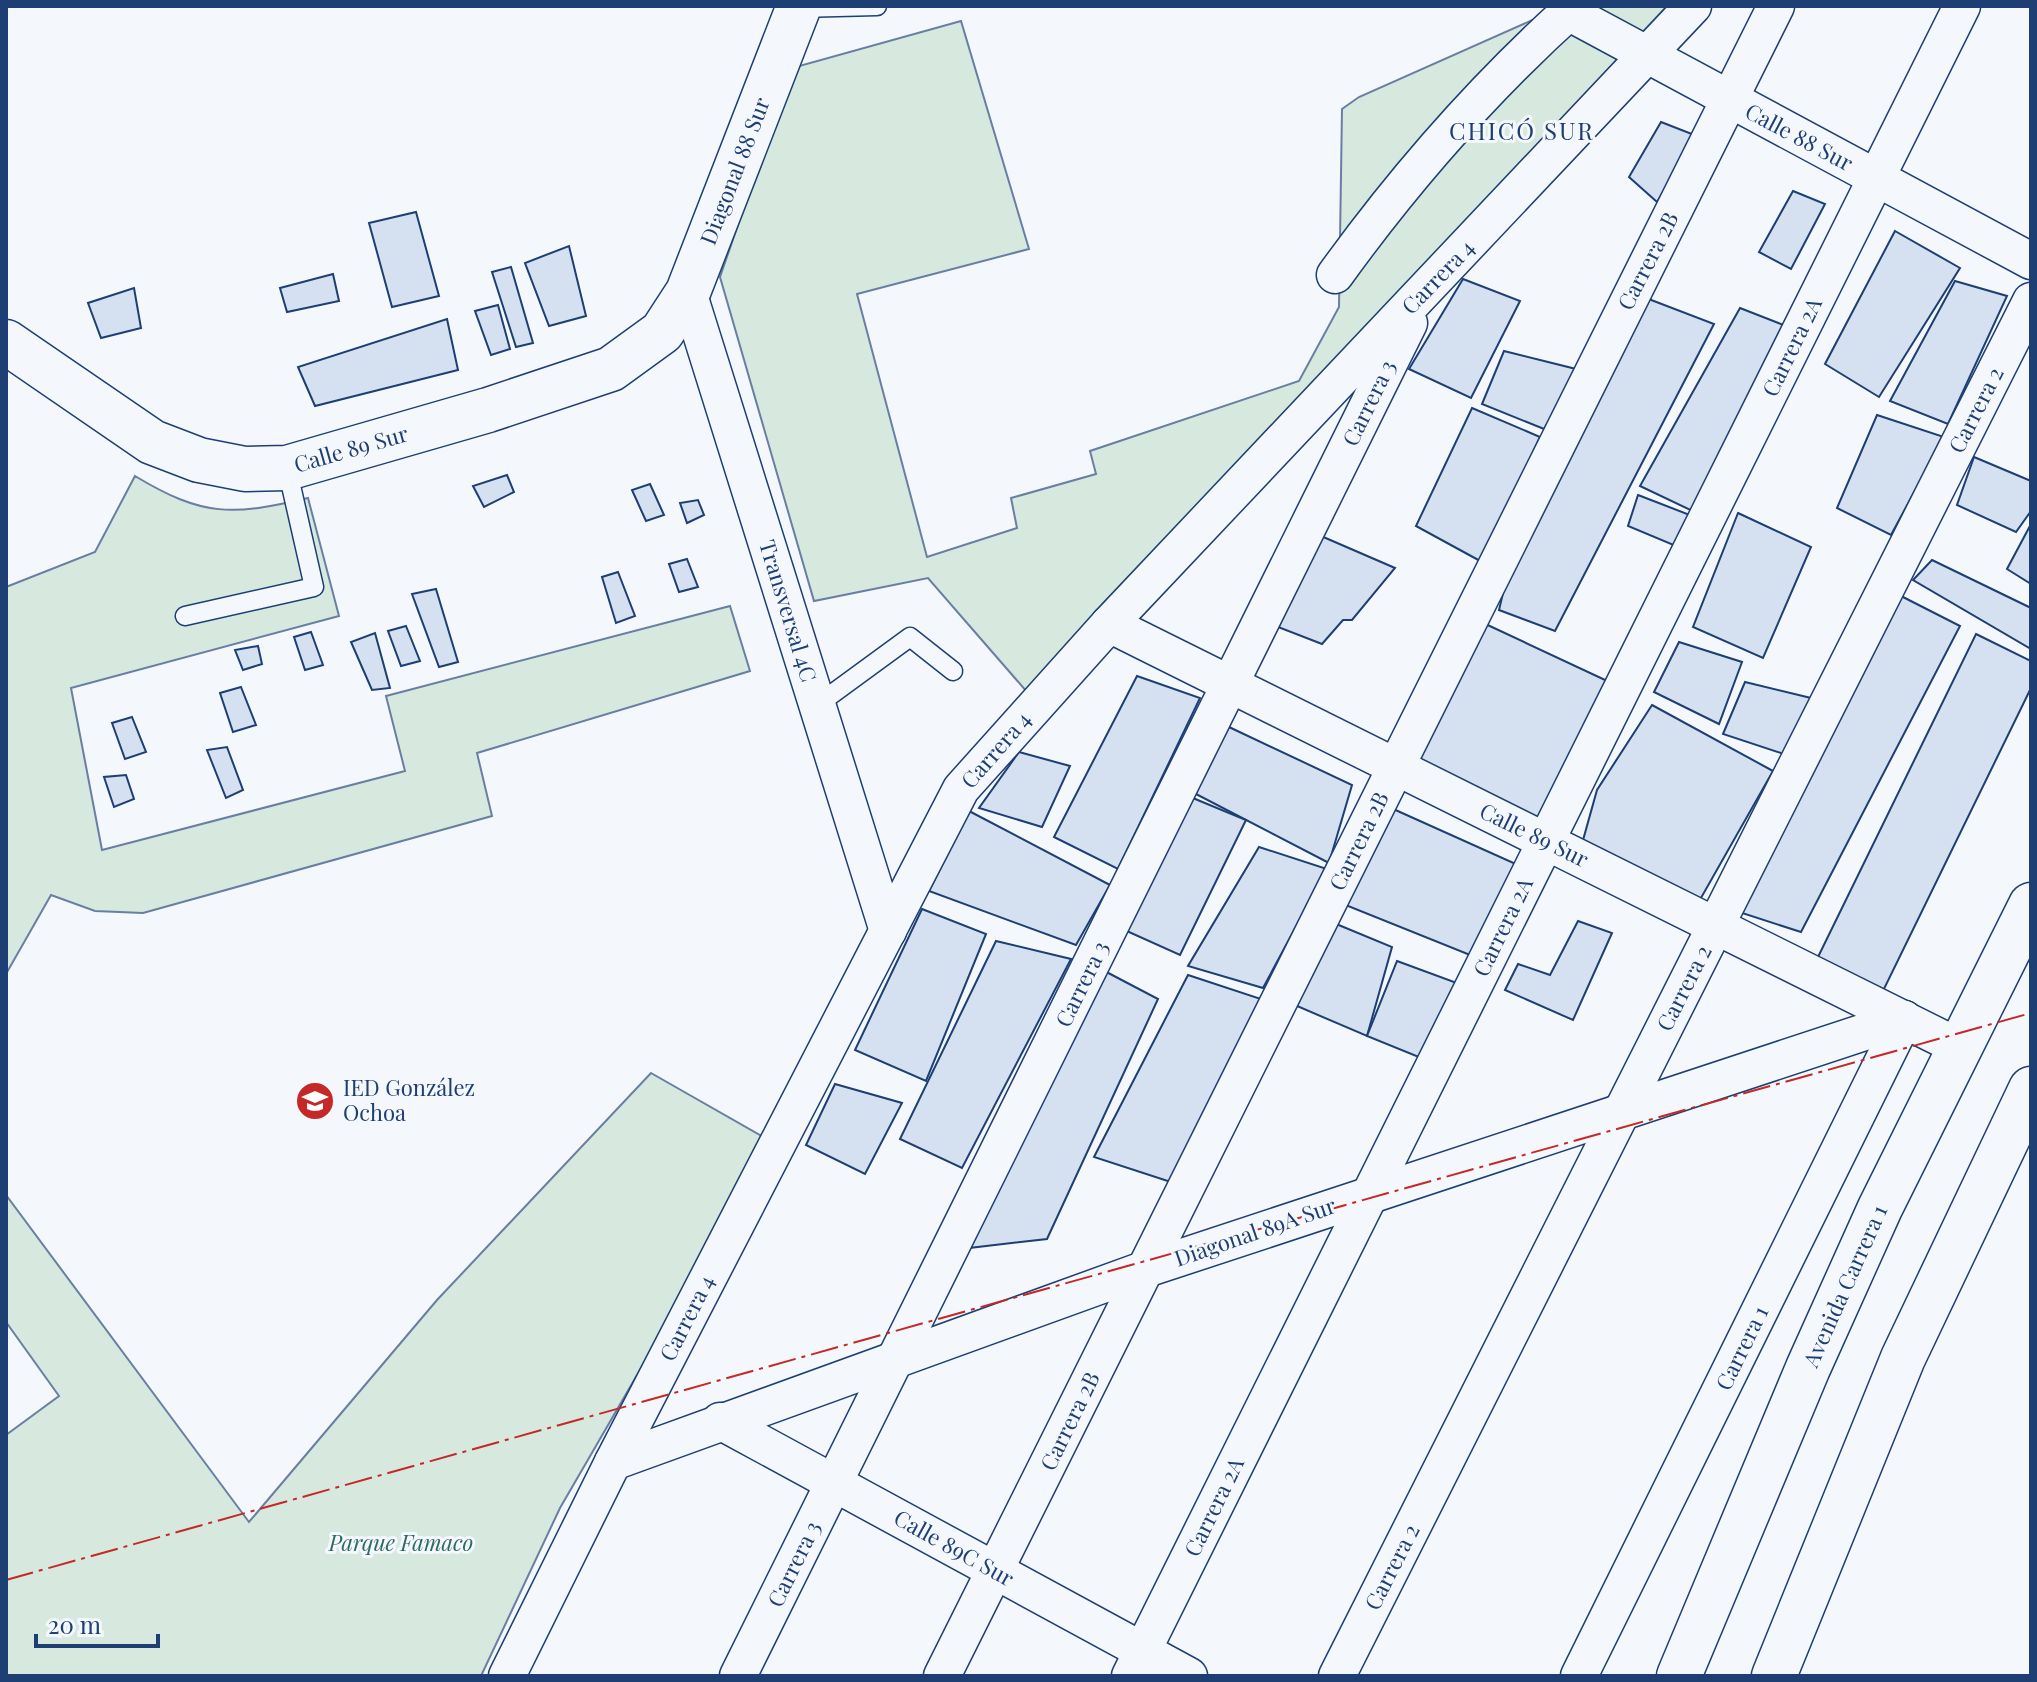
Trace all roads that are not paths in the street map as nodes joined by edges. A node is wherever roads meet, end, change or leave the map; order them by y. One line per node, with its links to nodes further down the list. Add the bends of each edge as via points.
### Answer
1 (877, 6): 5 (lane)
2 (1693, 6): 7 (street, Carrera 4)
3 (1776, 6): 8 (street, Carrera 2B)
4 (1962, 6): 9 (street, Carrera 2A)
5 (798, 7): 13 (main road, Diagonal 88 Sur)
6 (1572, 9): 7 (street, Calle 88 Sur); 11 (street, via 1393,195)
7 (1648, 56): 8 (street, Calle 88 Sur); 12 (street, Carrera 4)
8 (1729, 99): 9 (street, Calle 88 Sur); 23 (street, Carrera 2B)
9 (1876, 178): 10 (street, Calle 88 Sur); 24 (street, Carrera 2A)
10 (2031, 261)
11 (1335, 275)
12 (1425, 291): 19 (street, Carrera 4); 21 (street, Carrera 3)
13 (688, 292): 15 (main road, Diagonal 88 Sur); 22 (street, Transversal 4C)
14 (2031, 301): 26 (street, Carrera 2)
15 (662, 332): 17 (main road, Calle 89 Sur, via 611,369)
16 (6, 342): 17 (main road, Calle 89 Sur, via 152,442 199,460 245,469)
17 (287, 468): 18 (lane, via 314,587)
18 (185, 616)
19 (1109, 624): 21 (street, Calle 89 Sur); 27 (street, Carrera 4, via 961,789)
20 (953, 671): 22 (lane, via 910,637)
21 (1230, 684): 23 (street, Calle 89 Sur); 34 (street, Carrera 3)
22 (817, 705): 27 (street, Transversal 4C)
23 (1396, 767): 24 (street, Calle 89 Sur); 33 (street, Carrera 2B)
24 (1546, 841): 26 (street, Calle 89 Sur); 32 (street, Carrera 2A)
25 (2031, 905): 29 (main road, Avenida Carrera 1)
26 (1716, 925): 28 (street, Calle 89 Sur); 31 (street, Carrera 2)
27 (888, 931): 36 (street, Carrera 4)
28 (1904, 1019): 29 (street, Calle 89 Sur); 31 (street, Diagonal 89A Sur); 46 (street, Carrera 1)
29 (1959, 1047): 47 (main road, Avenida Carrera 1, via 1808,1368)
30 (2031, 1089): 40 (main road, via 1903,1358)
31 (1622, 1111): 32 (street, Diagonal 89A Sur); 45 (street, Carrera 2)
32 (1371, 1193): 33 (street, Diagonal 89A Sur); 39 (street, Carrera 2A)
33 (1146, 1269): 34 (street, Diagonal 89A Sur); 38 (street, Carrera 2B)
34 (894, 1363): 35 (street, Diagonal 89A Sur); 37 (street, Carrera 3)
35 (720, 1421): 36 (street, Diagonal 89A Sur); 37 (street, Calle 89C Sur)
36 (613, 1462): 41 (street, Carrera 4)
37 (834, 1483): 38 (street, Calle 89C Sur); 42 (street, Carrera 3)
38 (996, 1571): 39 (street, Calle 89C Sur); 43 (street, Carrera 2B)
39 (1136, 1663): 44 (street, Calle 89C Sur)
40 (1777, 1673)
41 (507, 1676)
42 (738, 1676)
43 (942, 1676)
44 (1189, 1676)
45 (1337, 1676)
46 (1579, 1676)
47 (1679, 1676)

